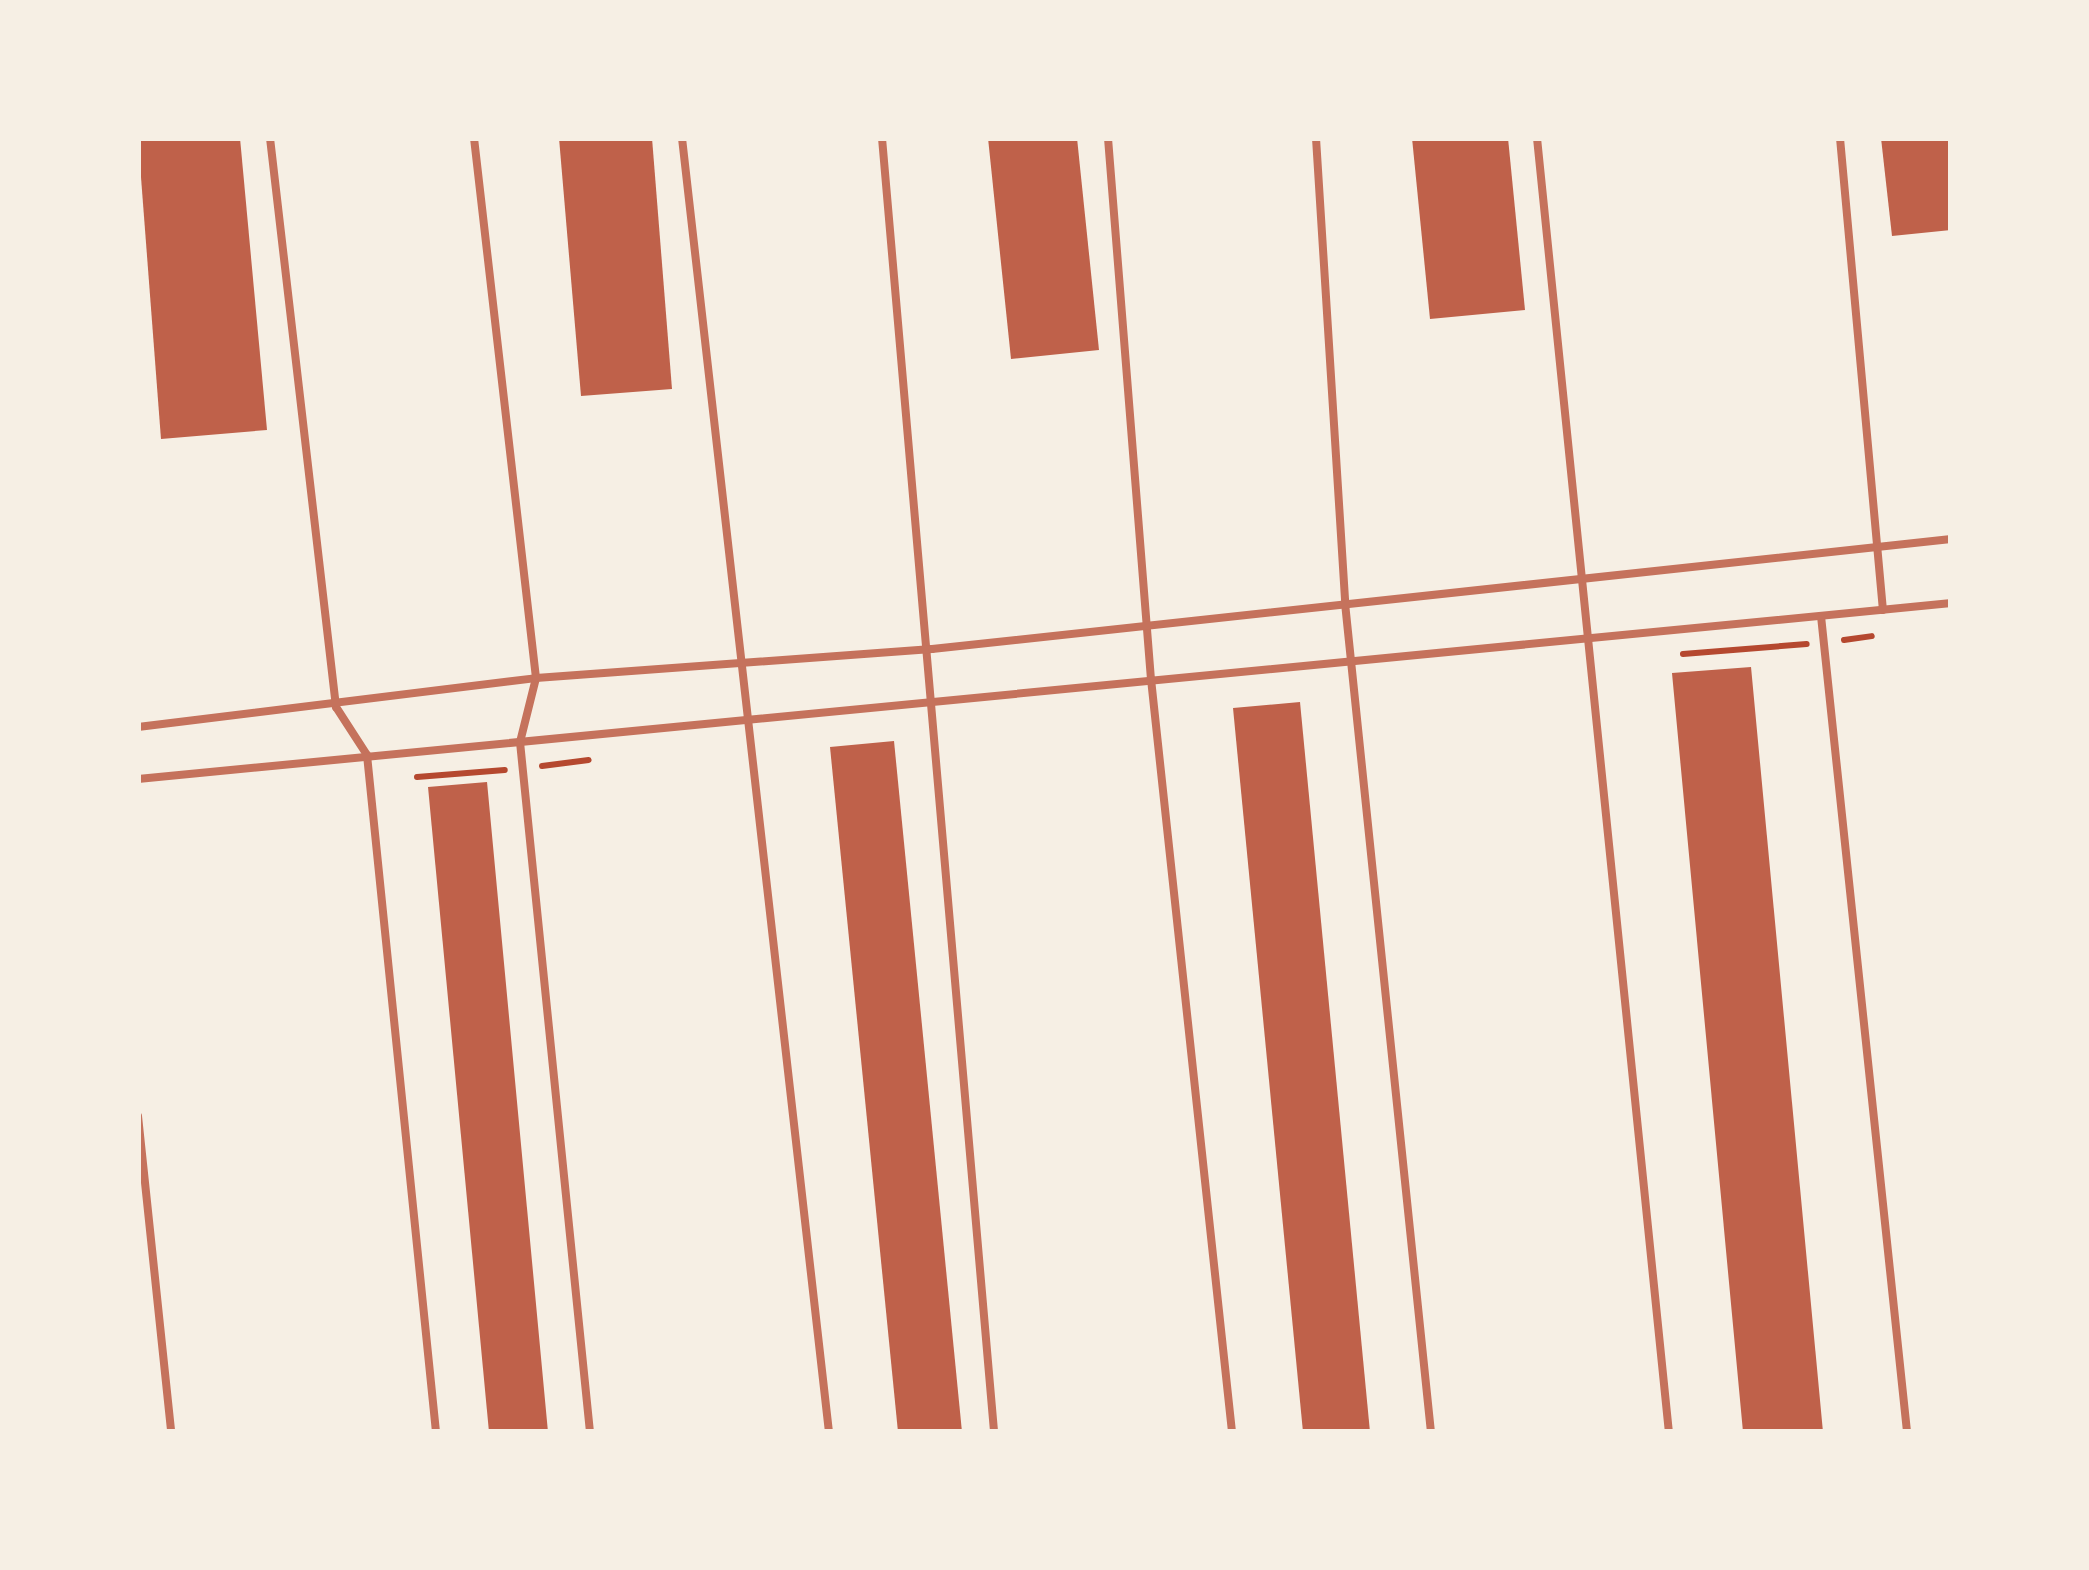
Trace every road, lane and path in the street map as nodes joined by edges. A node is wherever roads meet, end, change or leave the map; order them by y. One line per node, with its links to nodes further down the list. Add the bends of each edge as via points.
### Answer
1 (270, 138): 24 (lane)
2 (474, 138): 21 (lane)
3 (682, 138): 20 (lane)
4 (882, 138): 18 (lane)
5 (1108, 138): 16 (lane)
6 (1316, 138): 12 (lane)
7 (1537, 138): 11 (lane)
8 (1840, 138): 10 (lane)
9 (1951, 539): 10 (lane)
10 (1880, 548): 11 (lane); 14 (lane)
11 (1581, 578): 12 (lane); 17 (lane)
12 (1345, 603): 16 (lane); 19 (lane)
13 (1951, 603): 14 (lane)
14 (1883, 610): 15 (lane)
15 (1821, 616): 17 (lane); 39 (lane)
16 (1147, 627): 18 (lane); 22 (lane)
17 (1587, 634): 19 (lane); 38 (lane)
18 (932, 649): 20 (lane); 23 (lane)
19 (1350, 658): 22 (lane); 37 (lane)
20 (739, 663): 21 (lane); 25 (lane)
21 (536, 678): 24 (lane); 27 (lane)
22 (1151, 680): 23 (lane); 36 (lane)
23 (937, 701): 25 (lane); 35 (lane)
24 (336, 707): 26 (lane); 28 (lane)
25 (743, 721): 27 (lane); 34 (lane)
26 (138, 728)
27 (520, 742): 28 (lane); 33 (lane)
28 (367, 755): 29 (lane); 32 (lane)
29 (138, 779)
30 (138, 1116): 31 (lane)
31 (171, 1432)
32 (436, 1432)
33 (590, 1432)
34 (830, 1432)
35 (994, 1432)
36 (1232, 1432)
37 (1431, 1432)
38 (1669, 1432)
39 (1907, 1432)

